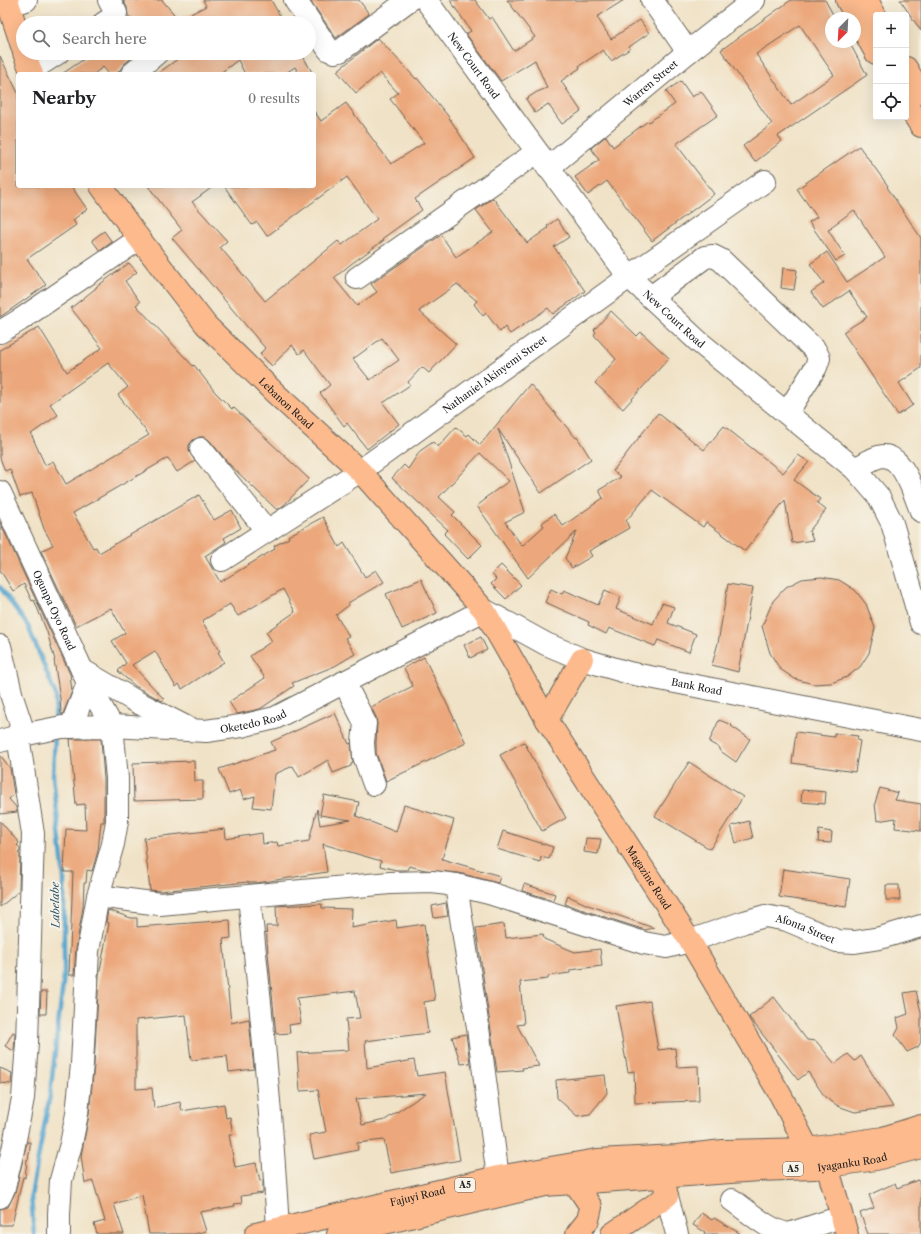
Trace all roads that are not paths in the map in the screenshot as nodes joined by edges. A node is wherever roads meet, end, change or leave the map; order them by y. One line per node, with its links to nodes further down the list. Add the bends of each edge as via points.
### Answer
1 (109, 0): 12 (street, via 116,13)
2 (295, 0): 13 (street)
3 (408, 0): 14 (street, via 340,51 329,50)
4 (426, 0): 25 (street, New Court Road)
5 (652, 0): 16 (street)
6 (754, 0): 16 (street, Warren Street)
7 (847, 0): 15 (main road)
8 (867, 0): 10 (main road)
9 (13, 2): 11 (main road)
10 (874, 12)
11 (16, 16)
12 (112, 16)
13 (306, 16)
14 (316, 31)
15 (873, 48)
16 (688, 52): 25 (street, Warren Street)
17 (42, 60): 19 (street)
18 (149, 60): 20 (street)
19 (29, 66)
20 (134, 72)
21 (909, 73): 22 (main road)
22 (921, 93)
23 (909, 108): 24 (main road)
24 (921, 126)
25 (542, 160): 29 (street, New Court Road); 30 (street, Warren Street)
26 (765, 181): 29 (street, Nathaniel Akinyemi Street)
27 (102, 188): 28 (main road, Lebanon Road)
28 (139, 239): 32 (street); 36 (main road, Lebanon Road, via 206,326)
29 (629, 277): 31 (street, New Court Road); 36 (street, Nathaniel Akinyemi Street)
30 (357, 278)
31 (650, 297): 33 (street, New Court Road, via 699,342); 33 (street, via 705,256 721,260 815,350 819,358)
32 (0, 332)
33 (787, 413): 35 (street, New Court Road)
34 (201, 448): 39 (street)
35 (856, 469): 38 (street, via 884,456 898,462); 42 (street, New Court Road, via 878,497 892,523)
36 (360, 471): 39 (street, Nathaniel Akinyemi Street); 41 (main road, Lebanon Road)
37 (0, 492): 45 (street, Ogunpa Oyo Road)
38 (921, 511)
39 (267, 531): 40 (street, Nathaniel Akinyemi Street)
40 (222, 560)
41 (484, 610): 44 (street, Bank Road, via 546,644); 46 (street, Oketedo Road); 47 (main road, Magazine Road)
42 (921, 623)
43 (0, 646): 52 (street, via 21,724)
44 (582, 659): 47 (main road); 51 (street, Bank Road, via 629,673)
45 (85, 676): 48 (street, Ogunpa Oyo Road); 49 (street); 50 (street)
46 (344, 682): 50 (street, Oketedo Road, via 275,718 241,726 206,731); 53 (street, via 365,723 364,756)
47 (547, 720): 58 (main road, Magazine Road)
48 (112, 726): 49 (street, Oketedo Road); 50 (street, Oketedo Road); 55 (street, via 117,778 117,821)
49 (66, 727): 52 (street, Oketedo Road)
50 (193, 730)
51 (921, 730)
52 (15, 737): 66 (street, via 33,834 27,1043 23,1098 13,1150)
53 (374, 784)
54 (456, 885): 56 (street, Afonta Street, via 432,882 390,883); 58 (street, Afonta Street, via 489,893 644,943 666,947); 63 (street)
55 (98, 896): 56 (street, Afonta Street, via 160,904); 71 (street, via 88,951 77,1114 61,1180)
56 (249, 897): 69 (street, via 274,1153)
57 (921, 926): 58 (street, Afonta Street, via 880,938 854,942 837,940 787,920 765,916)
58 (690, 940): 62 (main road, Magazine Road)
59 (921, 1126): 62 (main road, Iyaganku Road / A5)
60 (921, 1147): 62 (main road, Iyaganku Road / A5, via 876,1159)
61 (677, 1156): 62 (main road, Iyaganku Road / A5, via 723,1151); 63 (main road, Fajuyi Road / A5, via 597,1160)
62 (817, 1161): 65 (main road, Iyaganku Road / A5); 68 (main road, Magazine Road); 77 (main road, Magazine Road)
63 (498, 1177): 69 (main road, Fajuyi Road / A5)
64 (575, 1183): 65 (main road, Fajuyi Road / A5); 70 (main road, Fajuyi Road / A5, via 545,1185); 73 (main road, via 591,1207 588,1220)
65 (665, 1186): 74 (main road); 75 (street)
66 (0, 1197)
67 (732, 1200): 76 (street, via 780,1233)
68 (830, 1228): 76 (street)
69 (278, 1229): 72 (main road, Fajuyi Road / A5)
70 (345, 1233)
71 (59, 1234)
72 (256, 1234)
73 (577, 1234)
74 (612, 1234)
75 (677, 1234)
76 (789, 1234)
77 (848, 1234)

